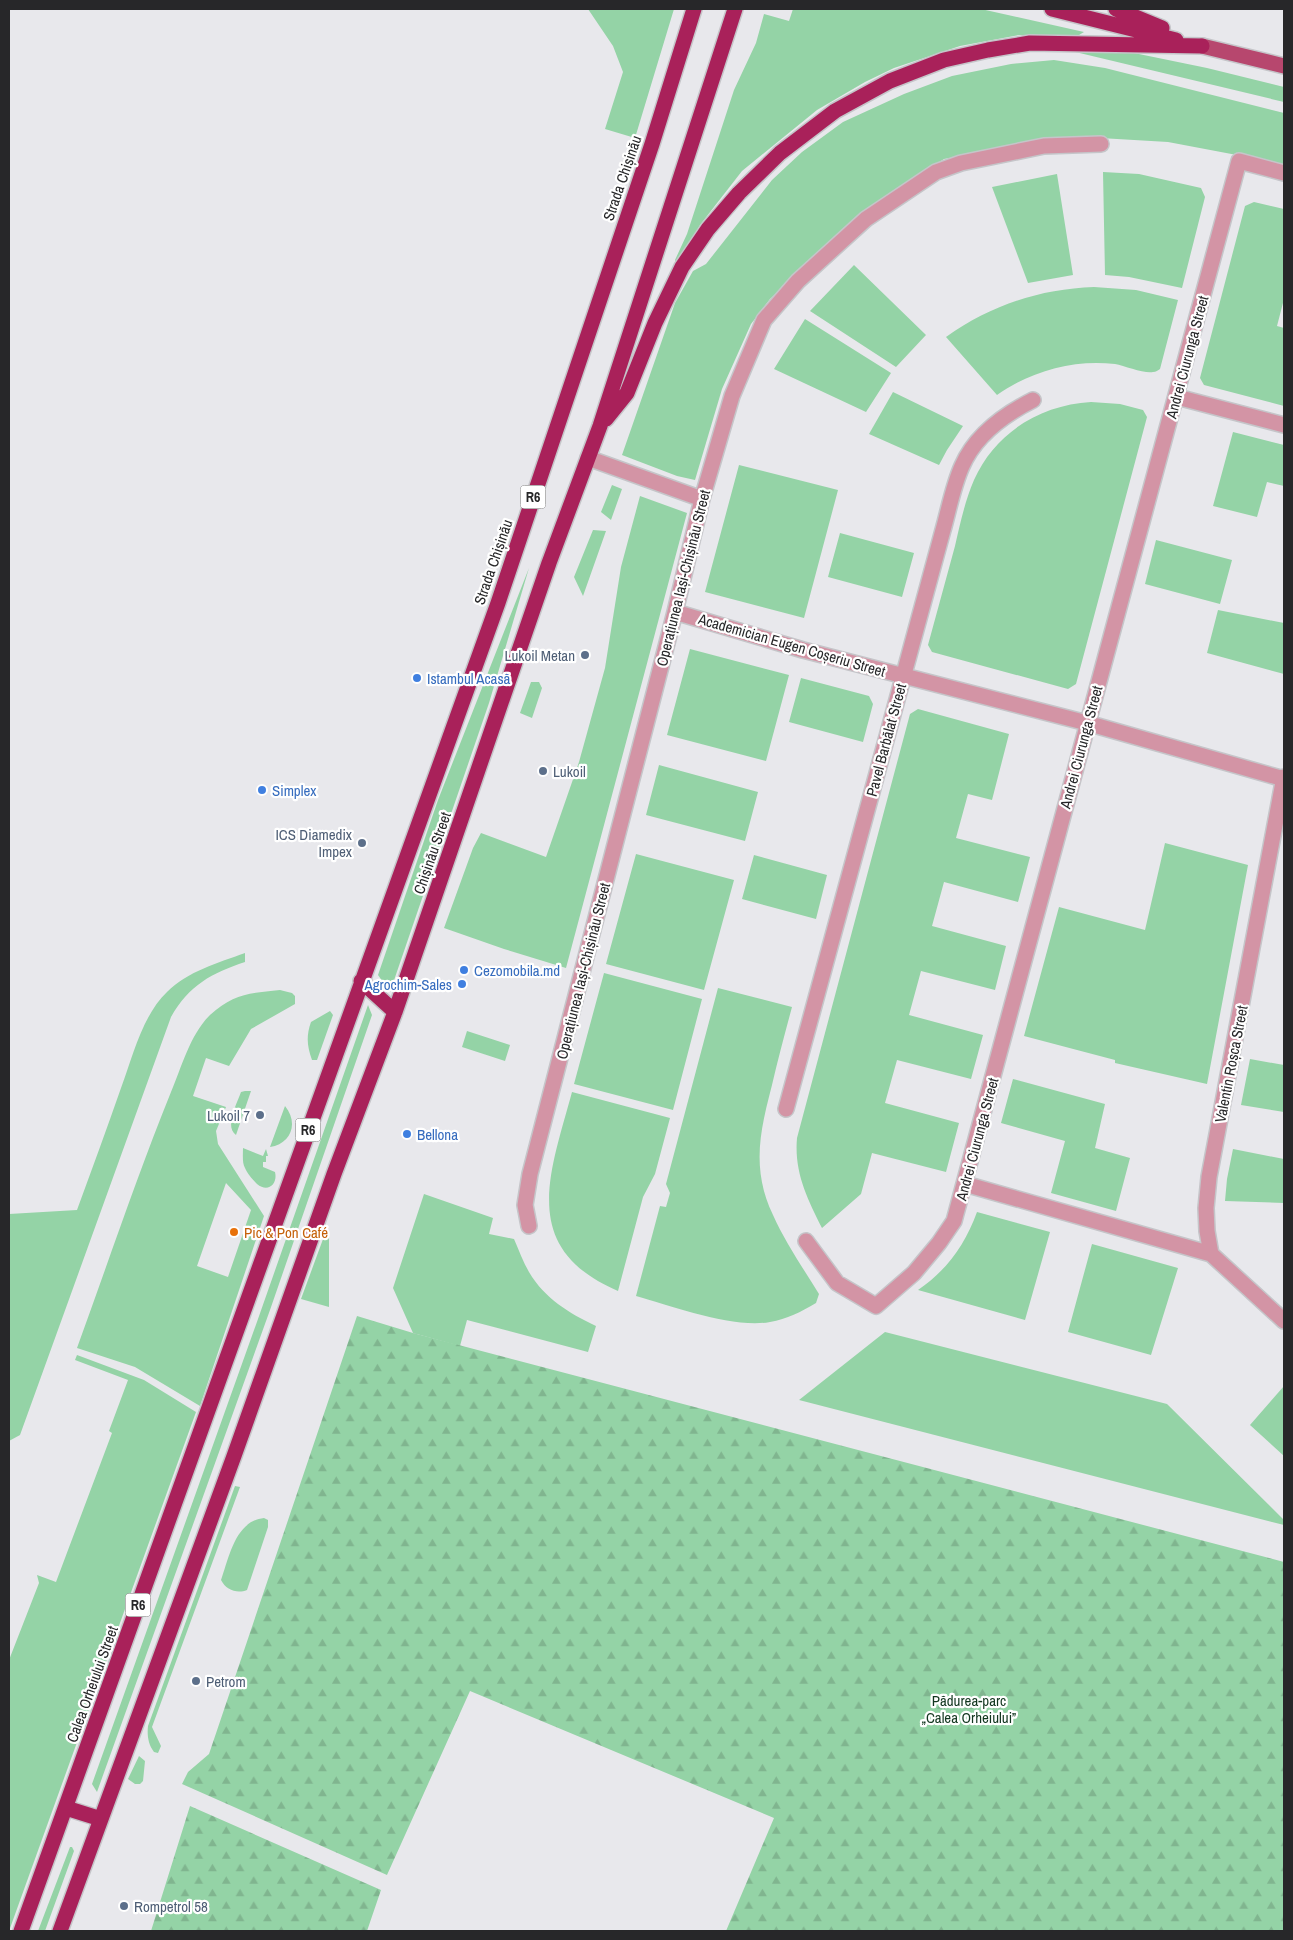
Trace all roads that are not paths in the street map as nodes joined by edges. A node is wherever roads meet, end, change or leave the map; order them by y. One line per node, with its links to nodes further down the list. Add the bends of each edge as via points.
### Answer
1 (694, 9): 19 (highway, Strada Chișinău / R6, via 498,603)
2 (735, 9): 12 (highway, R6)
3 (1052, 9): 5 (highway)
4 (1116, 9): 5 (highway)
5 (1202, 46): 6 (main road); 12 (highway, via 1030,43 988,50 944,60 890,81 835,111 780,153 738,193 708,229 682,267 627,393)
6 (1284, 66)
7 (1101, 144): 14 (street, Operațiunea Iași-Chișinău Street, via 1044,146 962,162 936,172 866,219 798,281 764,320 732,396)
8 (1284, 173): 9 (street, Andrei Ciurunga Street, via 1239,161)
9 (1177, 397): 11 (street); 17 (street, Andrei Ciurunga Street)
10 (1033, 400): 16 (street, Pavel Barbălat Street, via 1011,411 986,433 962,465)
11 (1284, 425)
12 (600, 426): 13 (highway, Chișinău Street / R6)
13 (588, 458): 14 (street); 20 (highway, Chișinău Street / R6)
14 (702, 499): 15 (street, Operațiunea Iași-Chișinău Street)
15 (675, 612): 16 (street, Academician Eugen Coșeriu Street); 23 (street, Operațiunea Iași-Chișinău Street, via 530,1174 525,1205)
16 (904, 676): 17 (street, Academician Eugen Coșeriu Street); 21 (street, Pavel Barbălat Street)
17 (1086, 723): 18 (street, Academician Eugen Coșeriu Street); 22 (street, Andrei Ciurunga Street)
18 (1284, 778): 25 (street, Valentin Roșca Street, via 1209,1177 1206,1208)
19 (361, 981): 20 (highway); 27 (highway, Calea Orheiului Street / R6)
20 (395, 1012): 28 (highway, Chișinău Street / R6)
21 (786, 1109)
22 (965, 1184): 24 (street, Andrei Ciurunga Street, via 954,1221 939,1244 914,1273 876,1306 837,1283); 25 (street)
23 (528, 1226)
24 (806, 1241)
25 (1212, 1254): 26 (street)
26 (1284, 1321)
27 (66, 1808): 28 (highway); 29 (highway, Calea Orheiului Street / R6)
28 (101, 1819): 30 (highway, R6)
29 (21, 1931)
30 (60, 1931)

